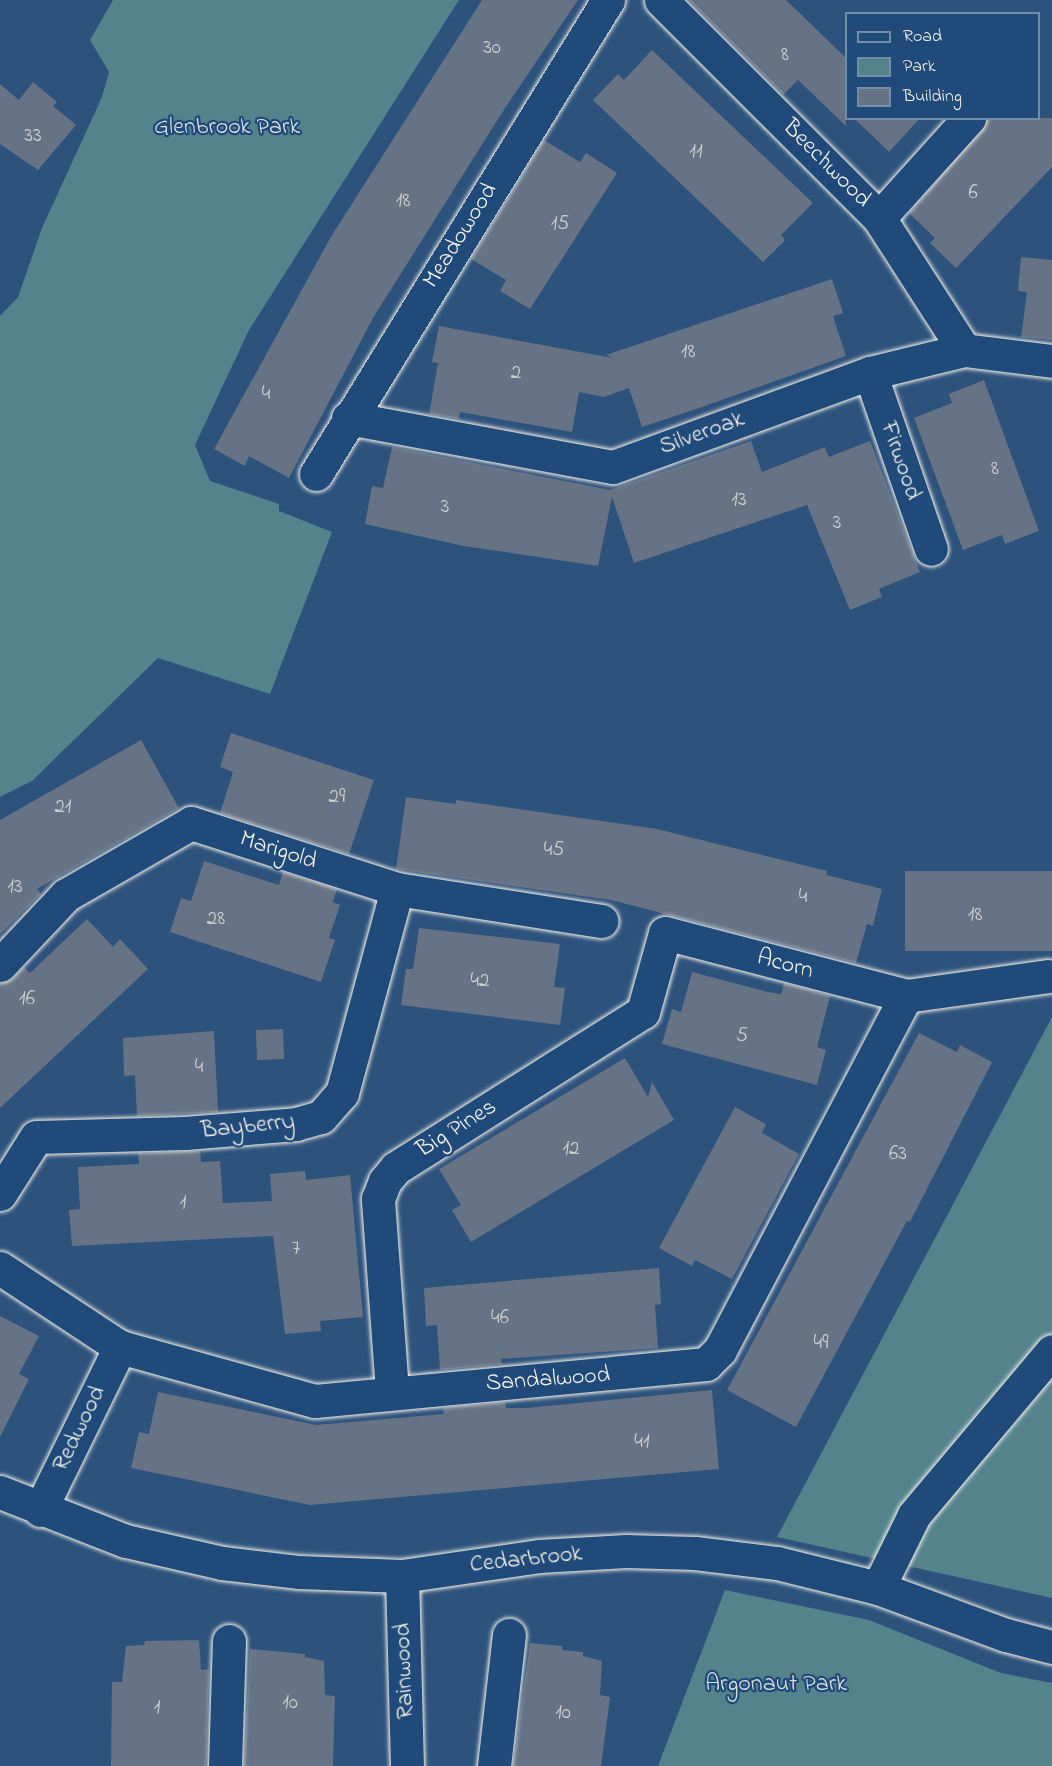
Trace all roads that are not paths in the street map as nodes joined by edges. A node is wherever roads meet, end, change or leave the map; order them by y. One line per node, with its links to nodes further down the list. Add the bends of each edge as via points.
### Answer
1 (608, 0): 8 (street, Meadowood)
2 (661, 0): 4 (street, Beechwood)
3 (967, 120): 4 (street)
4 (879, 218): 5 (street, Beechwood)
5 (964, 350): 6 (street, Silveroak); 7 (street, Silveroak)
6 (1052, 361)
7 (870, 374): 8 (street, Silveroak, via 613,467); 10 (street, Firwood)
8 (348, 418): 9 (street, Meadowood)
9 (316, 474)
10 (931, 549)
11 (397, 889): 12 (street, Marigold); 14 (street, Marigold, via 190,823 66,895); 17 (street, Bayberry, via 342,1093 321,1117 296,1124 185,1133 36,1137)
12 (602, 921)
13 (665, 933): 16 (street, Acorn); 21 (street, Big Pines, via 643,1011 396,1168 385,1181 378,1199)
14 (0, 965)
15 (1048, 976): 16 (street)
16 (906, 996): 21 (street, Sandalwood, via 720,1350 706,1364 687,1369)
17 (0, 1194)
18 (0, 1268): 19 (street, Sandalwood)
19 (120, 1347): 21 (street, Sandalwood, via 315,1401); 23 (street, Redwood)
20 (1052, 1351): 25 (street, via 914,1515)
21 (392, 1391)
22 (0, 1492): 23 (street, Cedarbrook)
23 (40, 1510): 24 (street, Cedarbrook, via 126,1542 222,1563 299,1572)
24 (402, 1575): 25 (street, Cedarbrook, via 539,1556 626,1551 695,1553 777,1563); 30 (street, Rainwood)
25 (878, 1588): 28 (street, Cedarbrook, via 1006,1635)
26 (509, 1635): 31 (street)
27 (229, 1641): 29 (street)
28 (1052, 1647)
29 (225, 1766)
30 (407, 1766)
31 (494, 1766)

